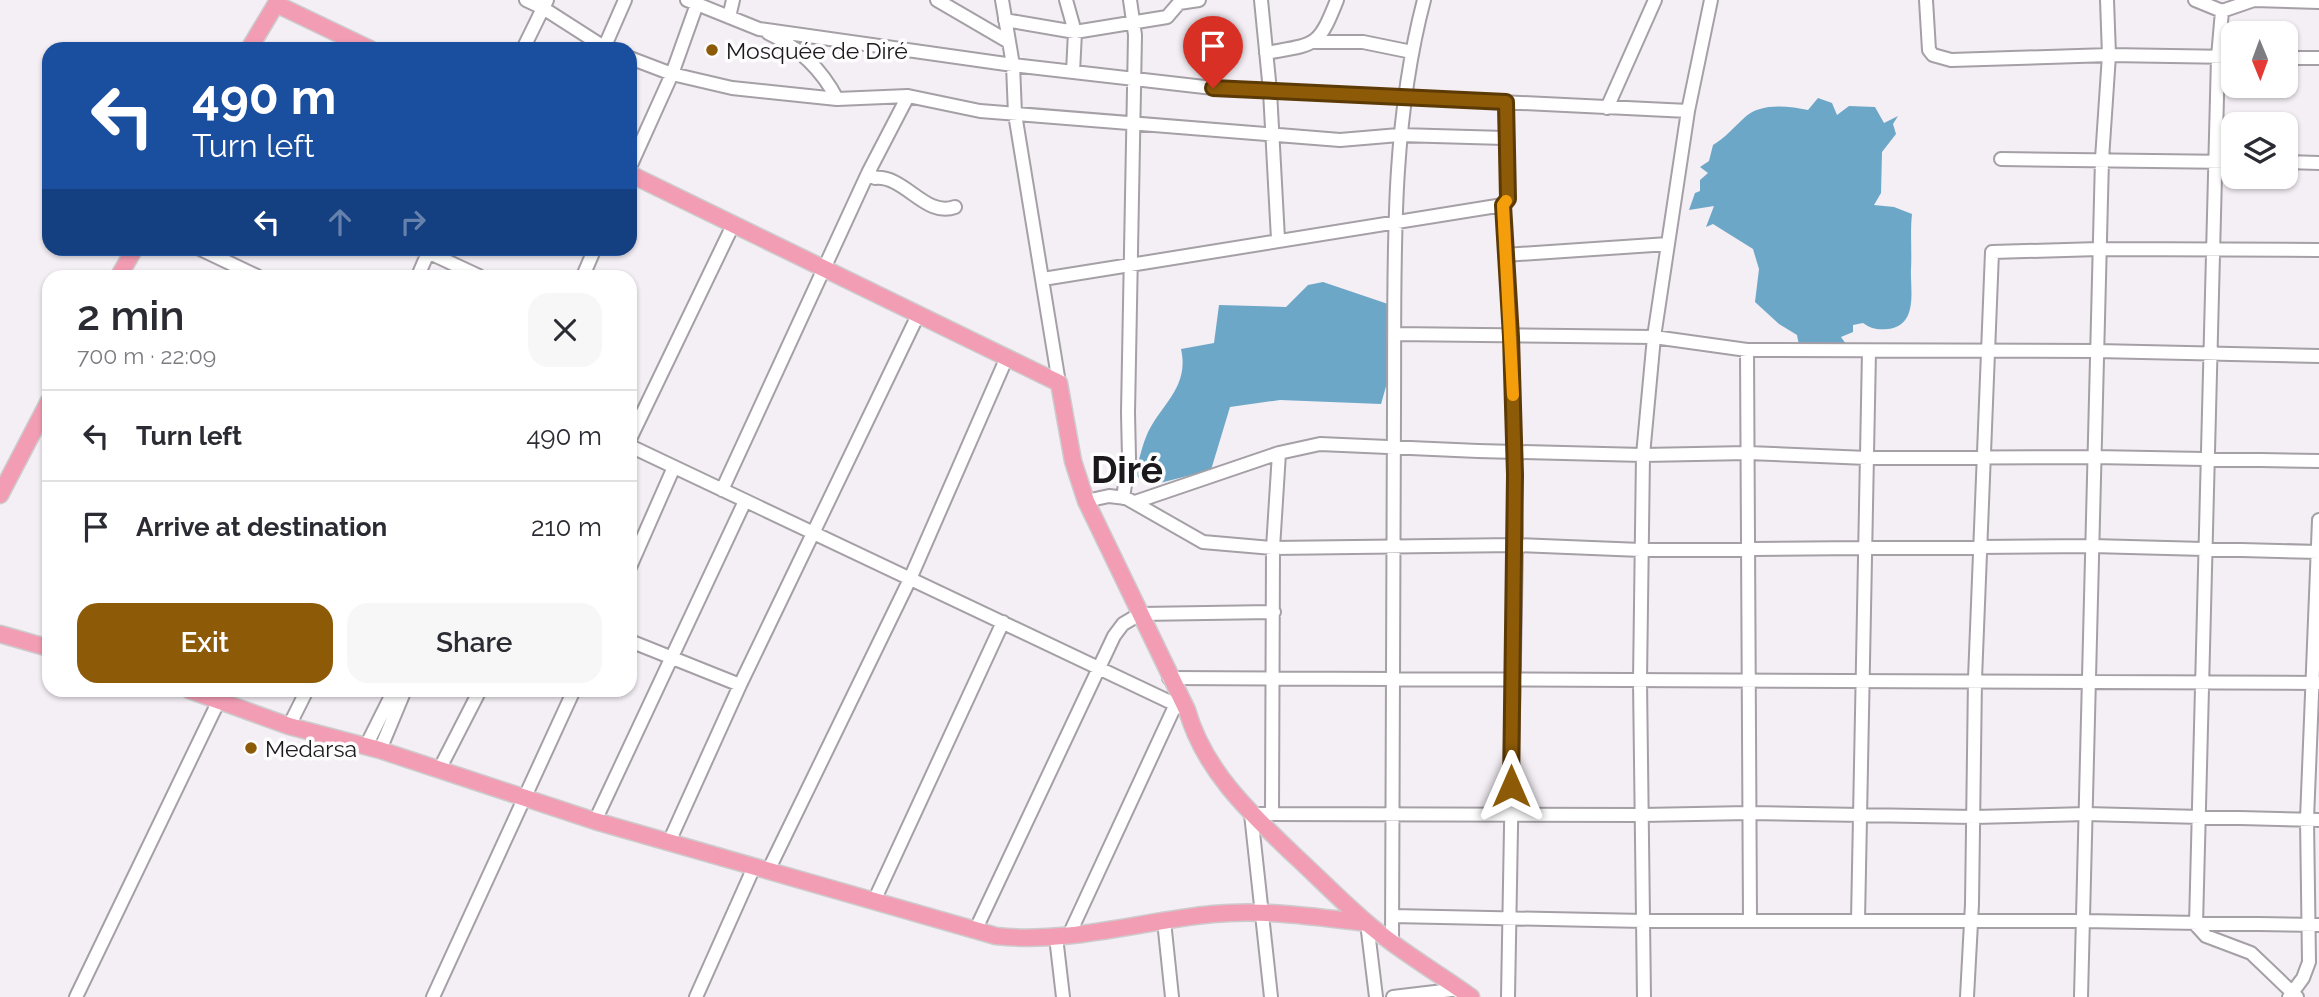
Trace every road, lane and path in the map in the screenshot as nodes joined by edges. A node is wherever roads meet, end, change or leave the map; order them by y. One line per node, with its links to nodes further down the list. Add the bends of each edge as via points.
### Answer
1 (526, 0): 22 (street)
2 (625, 0): 34 (street)
3 (733, 0): 25 (street)
4 (937, 0): 24 (street)
5 (957, 0): 24 (street)
6 (1002, 0): 26 (street)
7 (1066, 0): 29 (street)
8 (1130, 0): 27 (street)
9 (1199, 0): 27 (street, via 1179,3 1167,16)
10 (1261, 0): 38 (street)
11 (1338, 0): 36 (street)
12 (1424, 0): 37 (street)
13 (1655, 0): 53 (street)
14 (1711, 0): 54 (street)
15 (1926, 0): 39 (street, via 1928,50 1933,55 1951,60)
16 (2107, 0): 39 (street)
17 (2194, 0): 23 (street)
18 (2243, 1): 21 (street); 23 (street)
19 (276, 2): 30 (main road); 31 (main road)
20 (692, 2): 25 (street); 46 (street)
21 (2319, 2)
22 (545, 4): 32 (street); 33 (street)
23 (2222, 11): 40 (street)
24 (960, 14): 35 (street)
25 (729, 17): 28 (street)
26 (1005, 20): 29 (street); 35 (street)
27 (1135, 20): 29 (street); 47 (street)
28 (760, 29): 44 (street); 51 (street, via 783,40 825,76)
29 (1075, 32): 45 (street)
30 (253, 42)
31 (356, 42)
32 (526, 42)
33 (598, 42)
34 (608, 42)
35 (1009, 42): 44 (street)
36 (1316, 42): 37 (street, via 1363,42); 38 (street)
37 (1412, 52): 50 (street)
38 (1266, 53): 48 (street)
39 (2109, 55): 40 (street); 62 (street)
40 (2218, 57): 63 (street)
41 (2298, 58): 42 (street)
42 (2319, 58)
43 (637, 61): 46 (street)
44 (1013, 65): 45 (street); 55 (street)
45 (1073, 72): 47 (street)
46 (672, 74): 51 (street, via 732,88); 60 (street)
47 (1133, 79): 48 (street); 56 (street)
48 (1270, 91): 50 (street); 57 (street)
49 (908, 96): 51 (street); 55 (street); 67 (street)
50 (1404, 98): 52 (street); 58 (street)
51 (837, 99)
52 (1506, 102): 53 (street); 59 (street)
53 (1607, 108): 54 (street)
54 (1688, 111): 74 (street)
55 (1015, 114): 56 (street); 85 (street)
56 (1132, 123): 57 (street); 81 (street)
57 (1273, 134): 58 (street, via 1340,140); 73 (street)
58 (1399, 135): 59 (street); 71 (street)
59 (1506, 138): 69 (street, via 1508,199)
60 (637, 152)
61 (2001, 159): 62 (street)
62 (2102, 159): 63 (street); 75 (street)
63 (2215, 162): 64 (street); 77 (street)
64 (2221, 162)
65 (2298, 162): 66 (street)
66 (2319, 163)
67 (868, 173): 70 (street, via 885,177 933,207); 84 (street)
68 (637, 177): 72 (main road)
69 (1503, 205): 71 (street); 78 (street)
70 (956, 207)
71 (1394, 220): 73 (street); 87 (street)
72 (733, 225): 84 (main road); 99 (street)
73 (1278, 240): 81 (street)
74 (1668, 244): 78 (street); 89 (street)
75 (2099, 249): 77 (street); 92 (street); 93 (street, via 1992,252)
76 (2319, 250): 77 (street)
77 (2213, 251): 94 (street)
78 (1506, 255): 88 (street)
79 (211, 256): 82 (street)
80 (438, 256): 83 (street)
81 (1131, 263): 85 (street); 114 (street)
82 (234, 270)
83 (466, 270)
84 (824, 271): 86 (main road); 112 (street)
85 (1043, 279): 97 (street)
86 (918, 315): 96 (main road); 118 (street)
87 (1394, 334): 88 (street); 100 (street)
88 (1511, 337): 89 (street); 102 (street)
89 (1654, 337): 90 (street); 105 (street)
90 (1747, 350): 91 (street); 104 (street)
91 (1869, 351): 93 (street); 106 (street)
92 (2097, 351): 93 (street); 94 (street); 107 (street)
93 (1988, 352): 108 (street)
94 (2210, 355): 95 (street); 109 (street)
95 (2319, 356)
96 (1007, 357): 97 (main road); 130 (street)
97 (1059, 383): 116 (main road, via 1073,461)
98 (42, 419): 113 (main road)
99 (637, 424)
100 (1394, 447): 102 (street); 103 (street, via 1320,443); 125 (street)
101 (637, 449): 111 (street)
102 (1515, 452): 105 (street); 119 (street)
103 (1279, 453): 114 (street); 124 (street)
104 (1748, 453): 105 (street); 106 (street); 121 (street)
105 (1643, 455): 127 (street)
106 (1867, 457): 108 (street); 122 (street)
107 (2094, 457): 108 (street); 109 (street); 120 (street)
108 (1984, 458): 123 (street)
109 (2207, 459): 110 (street); 126 (street)
110 (2319, 461)
111 (674, 467): 112 (street); 128 (street)
112 (722, 489): 115 (street)
113 (0, 495)
114 (1129, 500): 116 (street, via 1110,496); 124 (street, via 1203,542)
115 (745, 501): 118 (street); 137 (street)
116 (1086, 501): 132 (main road)
117 (2319, 520): 129 (street)
118 (813, 533): 130 (street); 150 (street)
119 (1516, 545): 125 (street); 127 (street); 142 (street)
120 (2092, 546): 123 (street); 126 (street); 147 (street)
121 (1748, 547): 122 (street); 127 (street); 143 (street)
122 (1865, 547): 123 (street); 144 (street)
123 (1980, 547): 145 (street)
124 (1273, 548): 125 (street); 131 (street)
125 (1393, 548): 141 (street)
126 (2204, 548): 129 (street); 149 (street)
127 (1641, 550): 146 (street)
128 (637, 551)
129 (2318, 552): 148 (street)
130 (910, 579): 133 (street); 176 (street)
131 (1274, 612): 132 (street); 140 (street)
132 (1140, 614): 138 (street, via 1123,624); 139 (main road)
133 (1003, 622): 138 (street); 177 (street)
134 (0, 634): 136 (main road)
135 (637, 644): 137 (street)
136 (42, 646)
137 (672, 658): 150 (street); 174 (street)
138 (1098, 667): 158 (street); 190 (street)
139 (1170, 678): 140 (street); 158 (main road)
140 (1274, 678): 141 (street); 166 (street)
141 (1393, 678): 142 (street); 167 (street)
142 (1511, 679): 146 (street); 163 (street)
143 (1749, 679): 144 (street); 146 (street); 164 (street)
144 (1863, 679): 145 (street); 168 (street)
145 (1975, 679): 147 (street); 172 (street)
146 (1640, 681): 170 (street)
147 (2089, 682): 149 (street); 169 (street)
148 (2316, 683): 149 (street); 173 (street)
149 (2201, 684): 171 (street)
150 (740, 685): 175 (street)
151 (221, 697): 195 (street)
152 (228, 697): 159 (main road)
153 (304, 697): 159 (street)
154 (391, 697): 160 (street)
155 (401, 697): 160 (street)
156 (476, 697): 161 (street)
157 (571, 697): 162 (street)
158 (1181, 708): 165 (main road, via 1210,761); 191 (street)
159 (289, 726): 160 (main road)
160 (373, 748): 161 (main road)
161 (439, 770): 162 (main road)
162 (523, 797): 174 (main road); 196 (street)
163 (1511, 813): 167 (street); 170 (street); 180 (street)
164 (1749, 813): 168 (street); 170 (street); 182 (street)
165 (1251, 814): 166 (street); 178 (street); 187 (main road)
166 (1272, 814): 167 (street)
167 (1392, 814): 179 (street)
168 (1860, 814): 172 (street); 184 (street)
169 (2085, 814): 171 (street); 172 (street); 185 (street)
170 (1642, 815): 183 (street)
171 (2200, 816): 173 (street); 188 (street)
172 (1974, 817): 186 (street)
173 (2313, 820): 189 (street)
174 (595, 821): 175 (main road)
175 (669, 842): 176 (main road)
176 (761, 869): 177 (main road); 197 (street)
177 (874, 901): 190 (main road)
178 (1262, 911): 181 (main road); 187 (main road); 200 (street)
179 (1392, 916): 180 (street); 192 (street)
180 (1509, 917): 183 (street); 203 (street)
181 (1164, 920): 191 (main road); 199 (street)
182 (1750, 920): 183 (street); 184 (street)
183 (1644, 921): 204 (street)
184 (1858, 921): 186 (street)
185 (2083, 921): 186 (street); 188 (street); 206 (street)
186 (1971, 922): 205 (street)
187 (1367, 923): 192 (main road); 201 (street)
188 (2196, 925): 189 (street); 194 (street, via 2206,936 2251,953)
189 (2314, 925): 194 (street, via 2309,962)
190 (975, 931): 191 (main road, via 1013,938)
191 (1063, 936): 198 (street)
192 (1392, 942): 193 (main road)
193 (1464, 994): 202 (street)
194 (2293, 995)
195 (76, 997)
196 (433, 997)
197 (696, 997)
198 (1063, 997)
199 (1172, 997)
200 (1271, 997)
201 (1376, 997)
202 (1394, 997)
203 (1508, 997)
204 (1644, 997)
205 (1967, 997)
206 (2081, 997)

